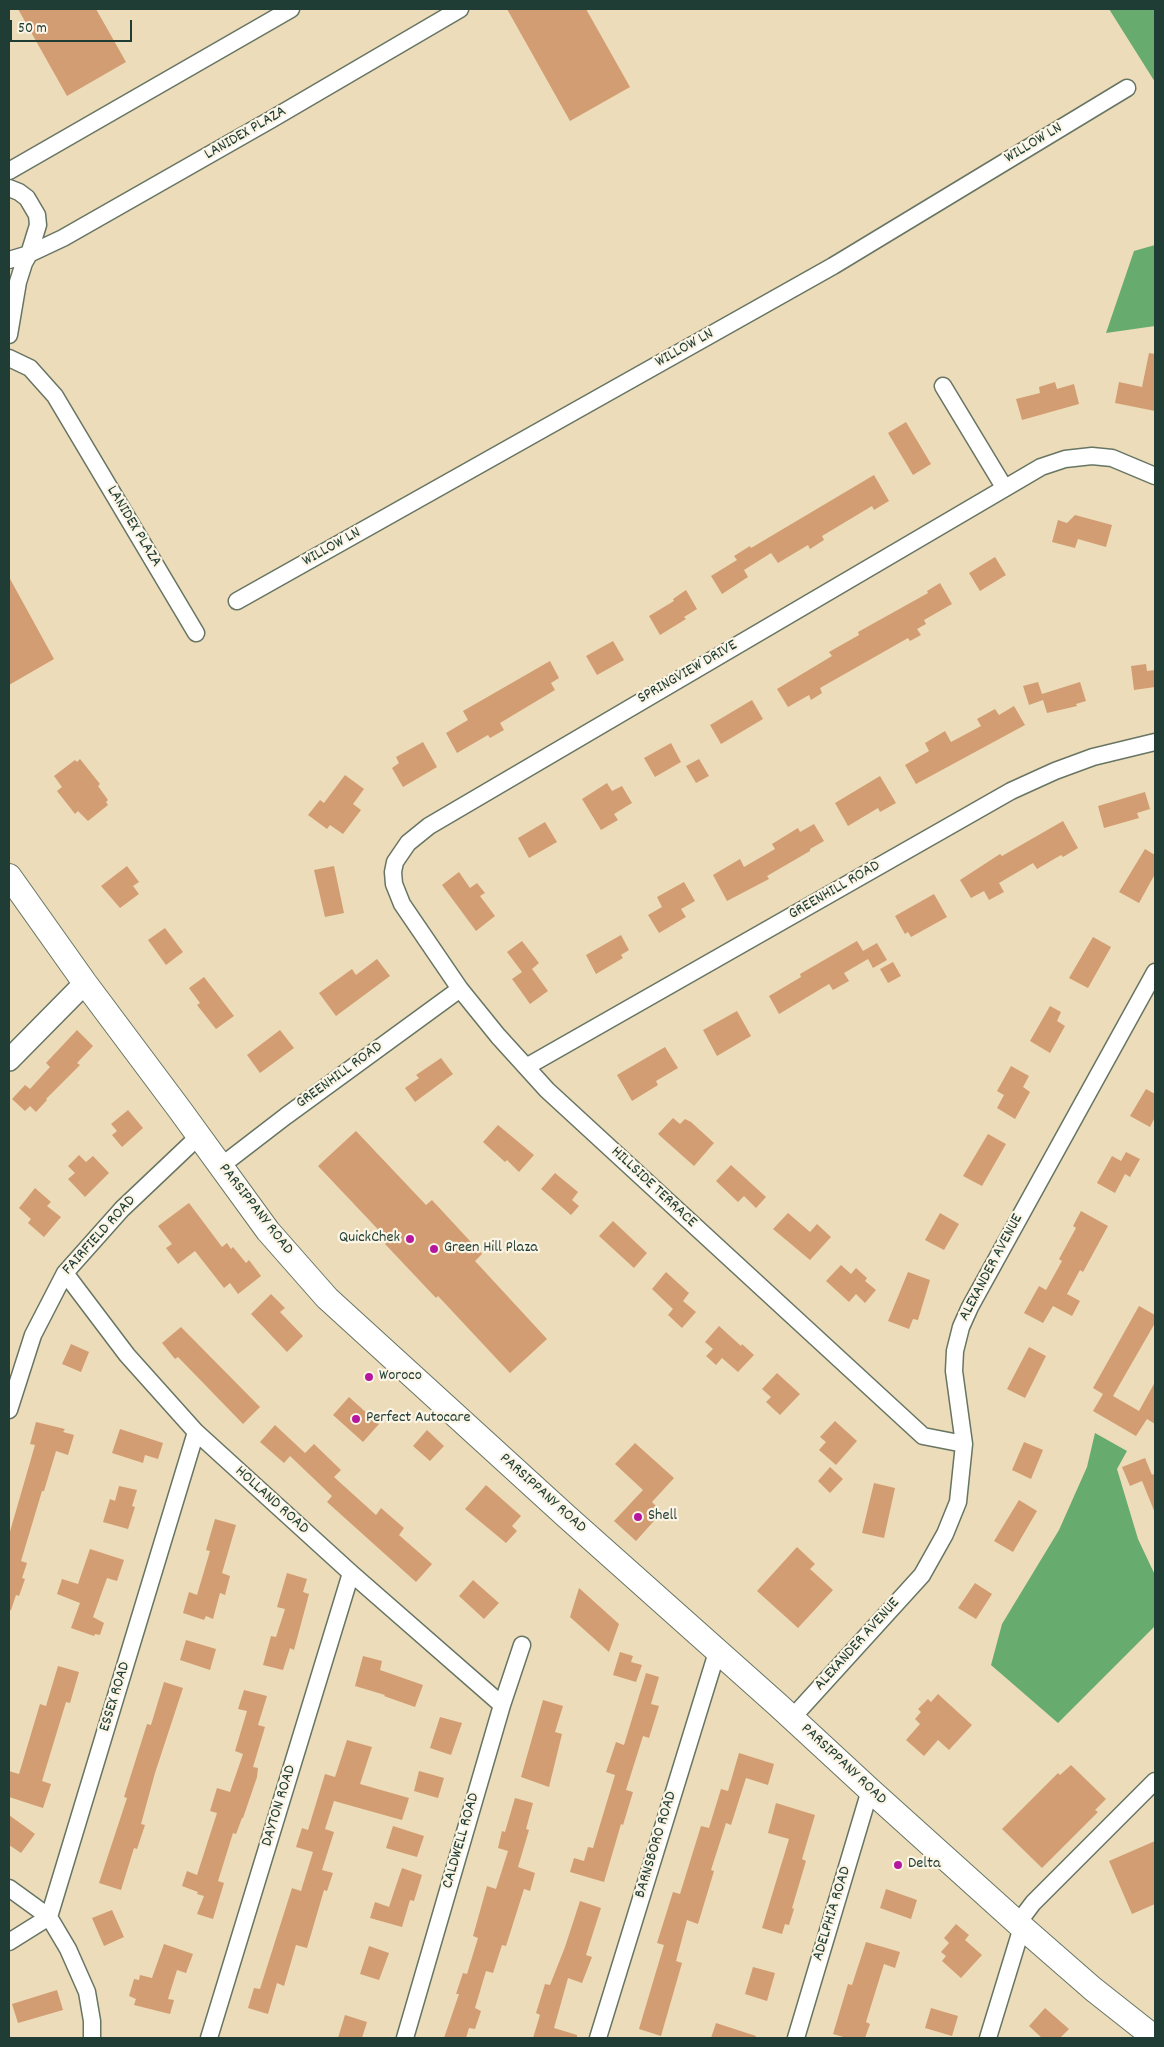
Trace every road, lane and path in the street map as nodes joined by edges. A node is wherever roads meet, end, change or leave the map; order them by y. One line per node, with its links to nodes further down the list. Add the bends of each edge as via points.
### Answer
1 (291, 9): 4 (street)
2 (460, 9): 6 (street, LANIDEX PLAZA, via 255,129)
3 (1127, 88): 13 (street, WILLOW LN, via 833,266)
4 (9, 171)
5 (9, 188): 6 (street, via 27,198 37,215 36,235)
6 (29, 254): 7 (street, LANIDEX PLAZA); 8 (street, via 18,282)
7 (9, 260)
8 (9, 335)
9 (9, 358): 14 (street, LANIDEX PLAZA, via 30,368 56,396)
10 (943, 386): 12 (street)
11 (1155, 476): 12 (street, via 1112,458 1092,456 1065,459 1041,467)
12 (1004, 487): 17 (street, SPRINGVIEW DRIVE, via 429,826 403,848 395,862)
13 (237, 601)
14 (196, 633)
15 (1155, 742): 22 (street, GREENHILL ROAD, via 1093,757 1011,792)
16 (9, 876): 19 (main road, PARSIPPANY ROAD)
17 (394, 878): 20 (street, HILLSIDE TERRACE, via 402,904)
18 (1155, 972): 28 (street, ALEXANDER AVENUE, via 961,1327 954,1371)
19 (85, 983): 21 (street); 23 (main road, PARSIPPANY ROAD)
20 (460, 988): 22 (street, HILLSIDE TERRACE); 24 (street, GREENHILL ROAD)
21 (9, 1060)
22 (526, 1067): 28 (street, HILLSIDE TERRACE, via 546,1090 923,1436)
23 (199, 1136): 24 (main road, PARSIPPANY ROAD); 25 (street, FAIRFIELD ROAD, via 122,1209)
24 (221, 1166): 31 (main road, PARSIPPANY ROAD, via 268,1231 327,1298)
25 (65, 1273): 26 (street, FAIRFIELD ROAD, via 33,1335); 27 (street, HOLLAND ROAD, via 126,1355)
26 (9, 1410)
27 (196, 1432): 29 (street, HOLLAND ROAD); 37 (street, ESSEX ROAD)
28 (964, 1444): 33 (street, ALEXANDER AVENUE, via 958,1502 922,1575)
29 (351, 1573): 32 (street, HOLLAND ROAD); 41 (street, DAYTON ROAD)
30 (522, 1645): 32 (street, CALDWELL ROAD)
31 (717, 1652): 33 (main road, PARSIPPANY ROAD); 43 (street, BARNSBORO ROAD)
32 (502, 1705): 42 (street, CALDWELL ROAD)
33 (792, 1718): 35 (main road, PARSIPPANY ROAD)
34 (1155, 1781): 38 (street, via 1033,1903)
35 (870, 1790): 38 (main road, PARSIPPANY ROAD); 44 (street, ADELPHIA ROAD)
36 (9, 1888): 37 (street)
37 (49, 1917): 39 (street); 40 (street, via 87,1992)
38 (1020, 1925): 45 (street); 46 (main road, PARSIPPANY ROAD)
39 (9, 1942)
40 (92, 2038)
41 (209, 2038)
42 (405, 2038)
43 (598, 2038)
44 (796, 2038)
45 (988, 2038)
46 (1155, 2038)

